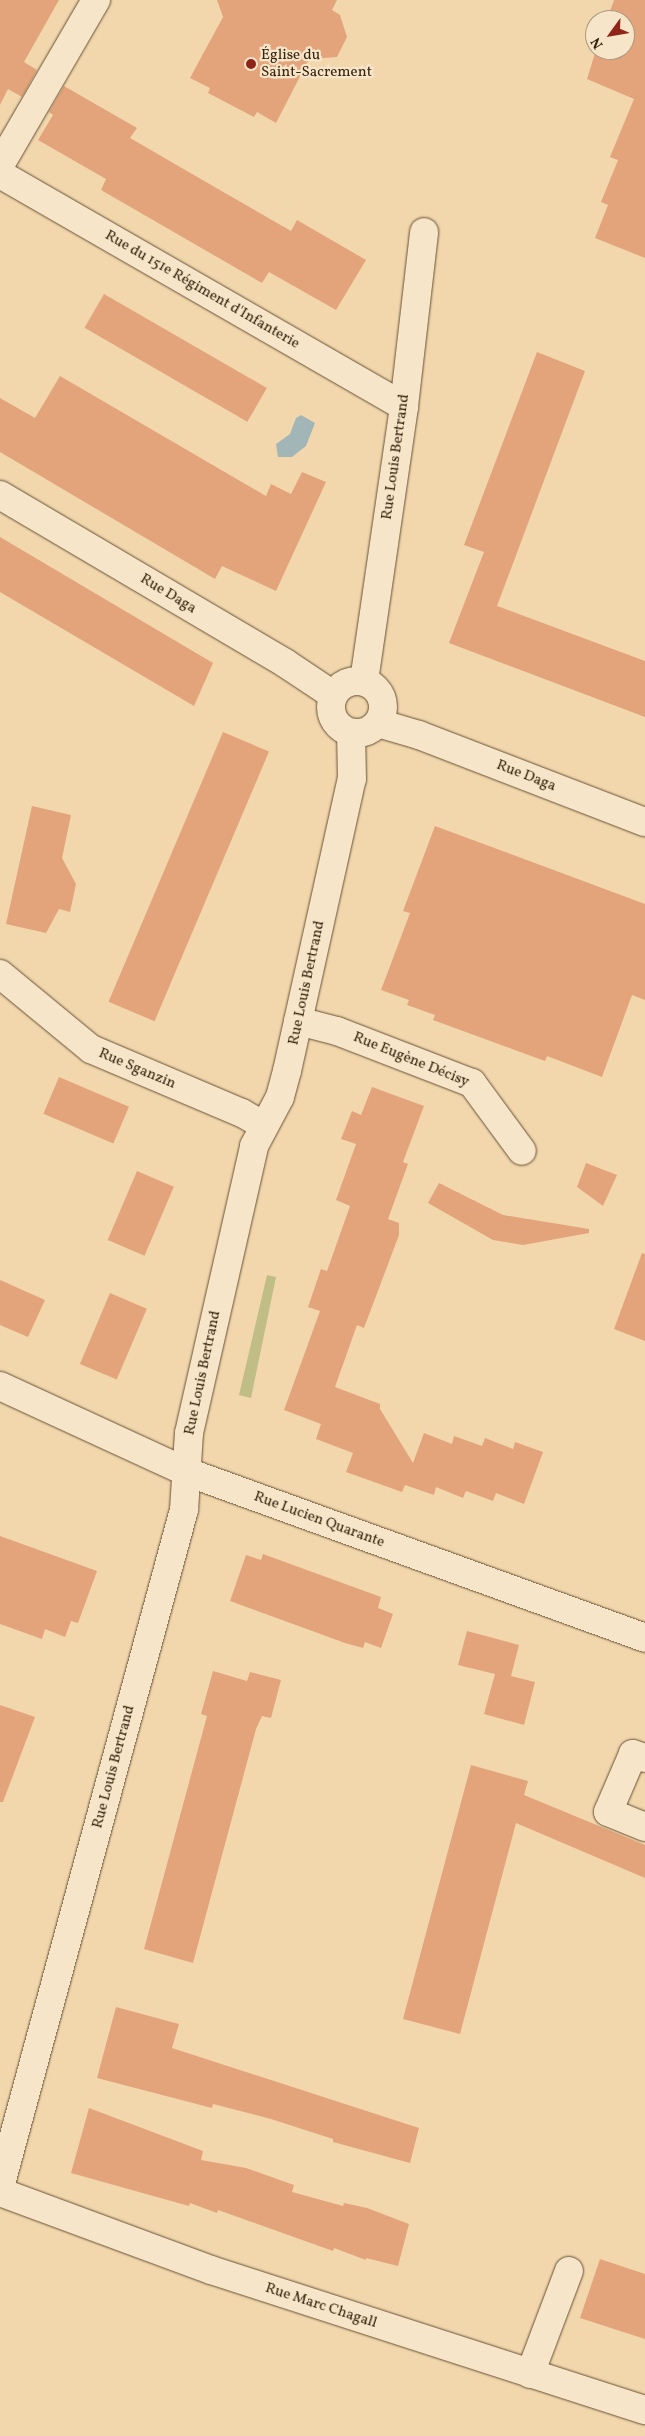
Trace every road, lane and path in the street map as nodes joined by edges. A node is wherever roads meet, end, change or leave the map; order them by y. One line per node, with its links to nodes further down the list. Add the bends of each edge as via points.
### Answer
1 (96, 0): 2 (street)
2 (0, 165)
3 (0, 174): 5 (street, Rue du 151e Régiment d'Infanterie)
4 (424, 232): 5 (street, Rue Louis Bertrand)
5 (404, 406): 7 (street, Rue Louis Bertrand)
6 (0, 495): 8 (street, Rue Daga, via 285,663)
7 (364, 681): 8 (street, via 343,684); 9 (street, via 383,698 382,716)
8 (333, 695): 10 (street, via 333,718)
9 (378, 723): 10 (street, via 366,732); 11 (street, Rue Daga, via 419,735)
10 (351, 733): 13 (street, Rue Louis Bertrand, via 352,779)
11 (645, 822)
12 (0, 974): 14 (street, Rue Sganzin, via 90,1049 242,1113)
13 (298, 1021): 14 (street, Rue Louis Bertrand, via 280,1097); 15 (street, Rue Eugène Décisy, via 337,1031 472,1083)
14 (263, 1125): 17 (street, Rue Louis Bertrand, via 254,1146 189,1433)
15 (522, 1151)
16 (0, 1386): 17 (street, Rue Lucien Quarante)
17 (187, 1472): 18 (street, Rue Lucien Quarante); 21 (street, Rue Louis Bertrand, via 184,1510)
18 (645, 1638)
19 (645, 1758): 20 (street, via 633,1754 608,1812)
20 (645, 1827)
21 (0, 2187)
22 (0, 2192): 24 (street, Rue Marc Chagall, via 211,2270)
23 (569, 2271): 24 (street)
24 (530, 2374): 25 (street, Rue Marc Chagall)
25 (645, 2410)

